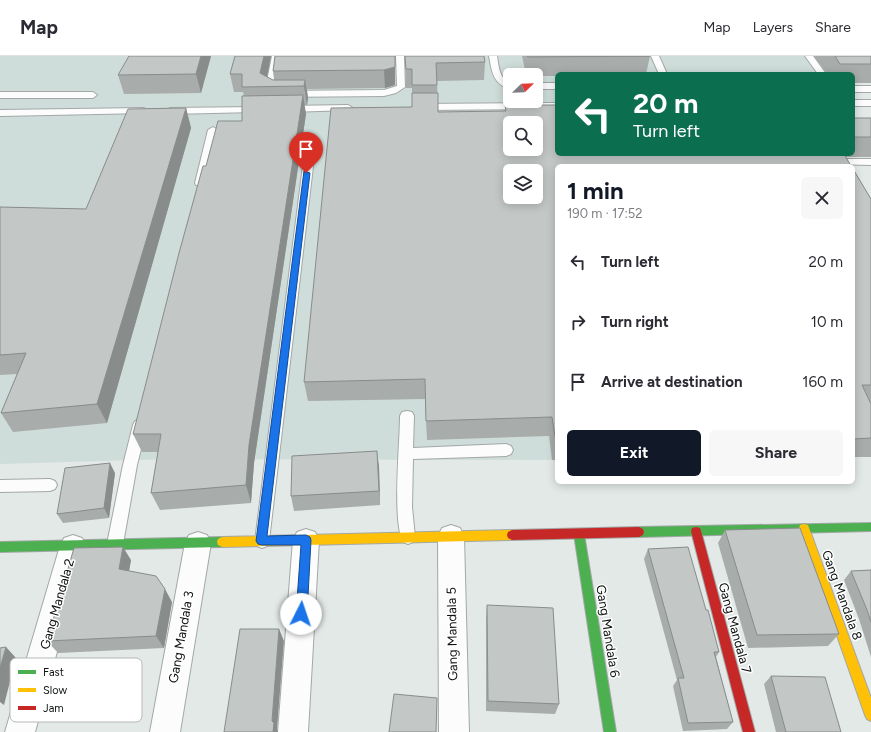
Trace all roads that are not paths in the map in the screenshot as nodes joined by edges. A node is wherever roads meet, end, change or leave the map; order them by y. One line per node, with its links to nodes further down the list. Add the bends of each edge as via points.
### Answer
1 (276, 56): 2 (lane, via 269,91 276,94 393,91 401,87)
2 (400, 56)
3 (493, 56): 8 (lane, via 498,80)
4 (655, 56): 6 (lane)
5 (809, 56): 7 (lane)
6 (662, 72)
7 (821, 72)
8 (503, 84)
9 (543, 86): 10 (lane)
10 (555, 86)
11 (855, 89): 12 (lane)
12 (871, 89)
13 (0, 95): 14 (lane)
14 (93, 95)
15 (855, 103): 16 (lane)
16 (871, 103)
17 (555, 106): 18 (lane)
18 (413, 107)
19 (360, 108): 21 (lane)
20 (264, 110): 22 (lane)
21 (280, 110)
22 (0, 113)
23 (213, 130): 27 (lane)
24 (309, 158): 41 (lane)
25 (823, 162): 26 (lane)
26 (871, 162)
27 (198, 191)
28 (144, 412): 43 (lane, via 130,465)
29 (407, 416): 31 (lane)
30 (506, 450): 31 (lane)
31 (407, 454): 39 (lane, via 405,507)
32 (50, 485): 33 (lane)
33 (0, 486)
34 (871, 526): 35 (street)
35 (804, 528): 36 (street); 47 (street, Gang Mandala 8)
36 (696, 530): 37 (street); 54 (street, Gang Mandala 7)
37 (580, 534): 38 (street); 53 (street, Gang Mandala 6)
38 (451, 536): 39 (street); 52 (street, Gang Mandala 5)
39 (408, 538): 40 (street)
40 (306, 540): 41 (street); 51 (street)
41 (262, 541): 42 (street)
42 (198, 543): 43 (street); 50 (street, Gang Mandala 3)
43 (115, 544): 44 (street)
44 (73, 546): 45 (street); 46 (street, Gang Mandala 2)
45 (0, 547)
46 (41, 658)
47 (871, 716)
48 (23, 722): 49 (street, Gang Mandala 2)
49 (20, 732)
50 (165, 732)
51 (293, 732)
52 (454, 732)
53 (610, 732)
54 (749, 732)

